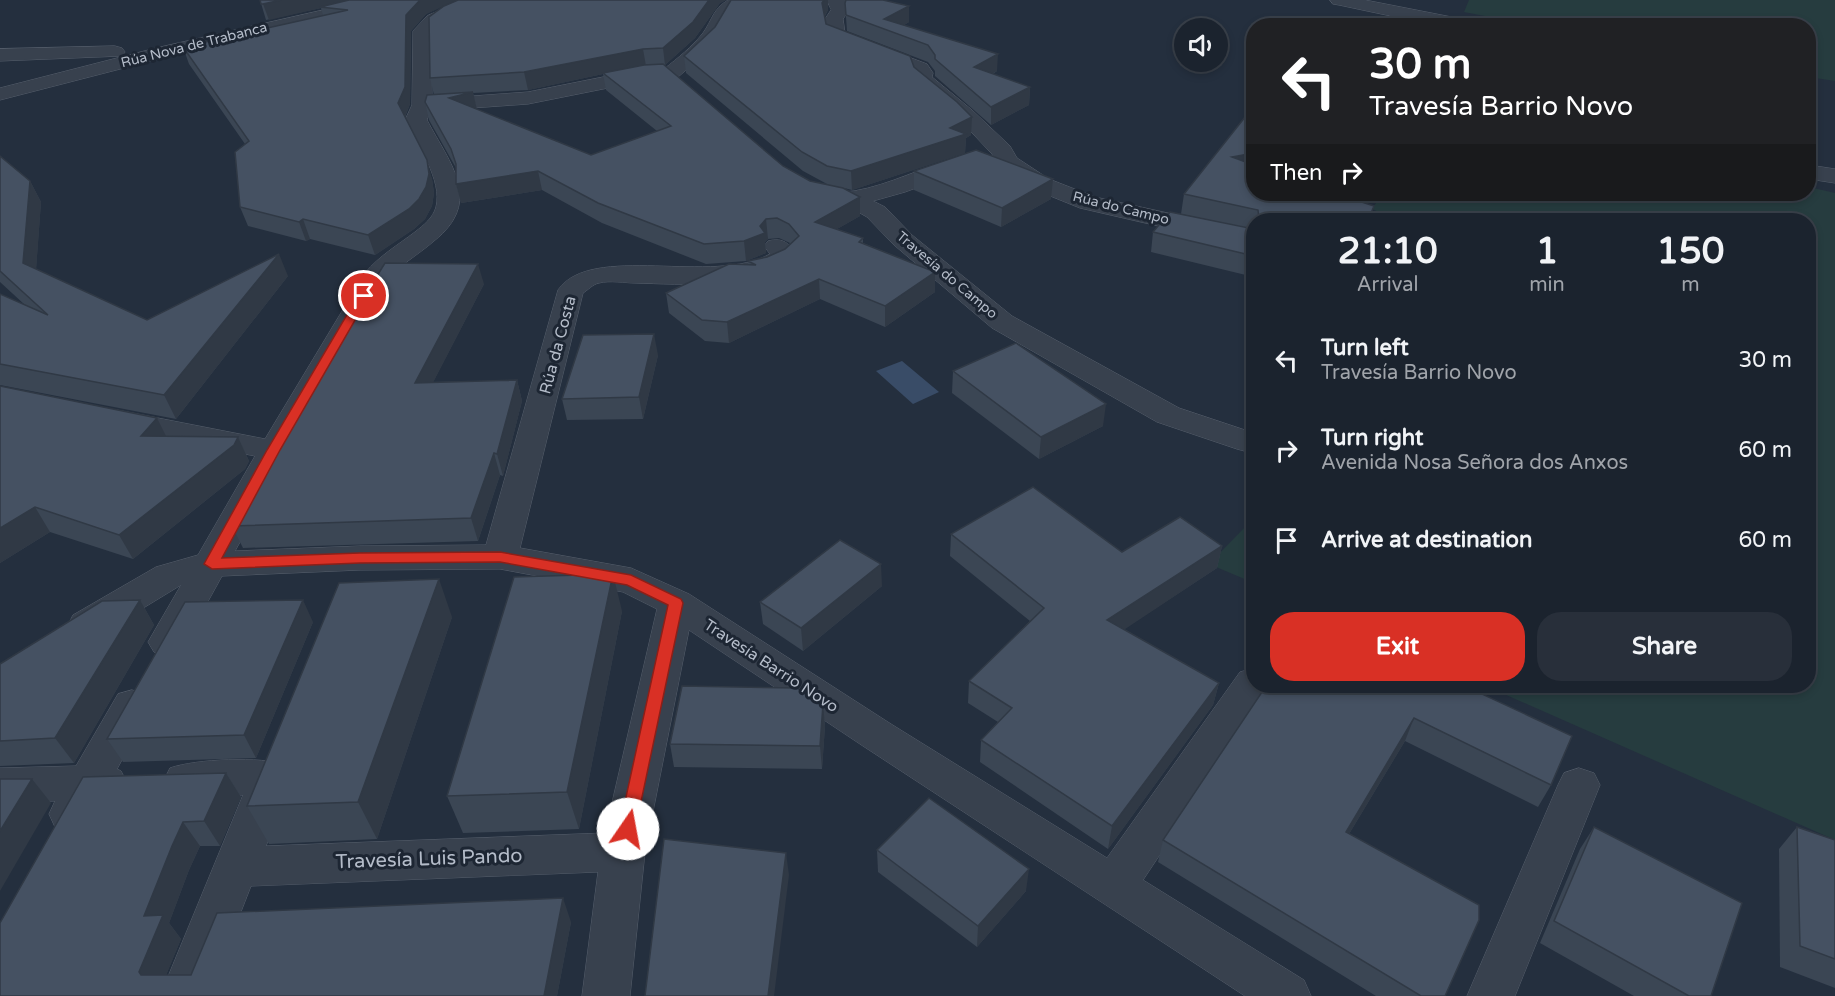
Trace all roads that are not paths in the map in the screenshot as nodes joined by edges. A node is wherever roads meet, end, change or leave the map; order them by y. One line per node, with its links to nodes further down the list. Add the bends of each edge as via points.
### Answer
1 (390, 0): 7 (street, Rúa Nova de Trabanca)
2 (478, 0): 10 (street, via 441,16 422,31)
3 (740, 0): 10 (street, via 723,11 717,28 680,80 646,74 528,98)
4 (836, 0): 11 (street, Rúa do Campo, via 840,10 834,19 836,36 920,68 922,79)
5 (1339, 0): 6 (street)
6 (1428, 18)
7 (156, 54): 8 (street, via 107,51); 9 (street, Rúa Nova de Trabanca)
8 (0, 55)
9 (0, 94)
10 (422, 105): 20 (street, via 416,120 444,177 448,208 435,228 375,277)
11 (1002, 151): 15 (street); 16 (street, Rúa do Campo, via 1008,162 1041,184 1088,203)
12 (1816, 173): 13 (street)
13 (1835, 176)
14 (794, 178): 15 (street, Travesía do Campo, via 820,193)
15 (852, 199): 19 (street, Travesía do Campo, via 876,212 903,240 1002,322 1168,415)
16 (1246, 238)
17 (777, 246): 21 (street, Rúa da Costa, via 785,256 776,264 752,271 590,277 571,290)
18 (88, 413): 20 (street)
19 (1246, 441)
20 (273, 450): 22 (street)
21 (500, 557): 22 (street, Travesía Barrio Novo, via 353,574); 23 (street, Travesía Barrio Novo, via 631,580)
22 (212, 564): 24 (street, Travesía Barrio Novo, via 169,576); 26 (street)
23 (676, 603): 30 (street); 32 (street, Travesía Barrio Novo)
24 (57, 643)
25 (1247, 693): 32 (street)
26 (87, 783): 27 (street); 29 (street); 31 (street, via 278,760)
27 (0, 785)
28 (1579, 785): 36 (street)
29 (58, 835)
30 (623, 852): 31 (street, Travesía Luis Pando); 34 (street)
31 (236, 867): 33 (street)
32 (1113, 886): 35 (street, Travesía Barrio Novo)
33 (184, 996)
34 (606, 996)
35 (1287, 996)
36 (1491, 996)

